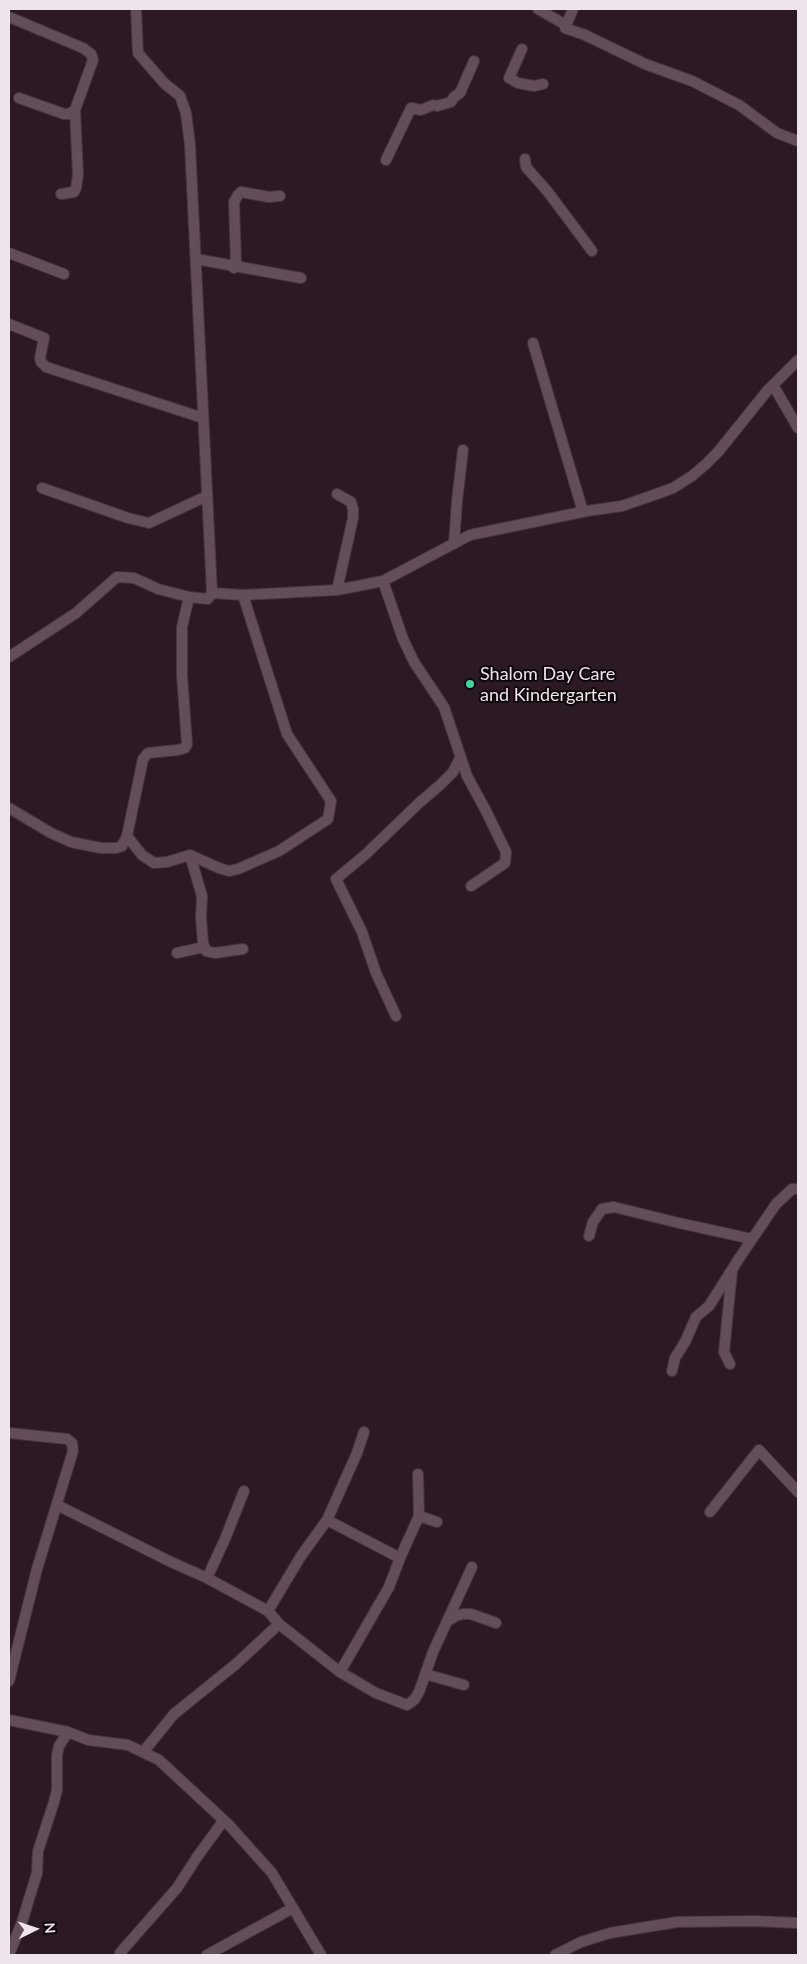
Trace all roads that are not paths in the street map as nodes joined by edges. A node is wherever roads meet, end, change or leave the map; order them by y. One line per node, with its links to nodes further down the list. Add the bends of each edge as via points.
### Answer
1 (136, 9): 18 (street, via 138,53 180,96 186,113)
2 (538, 9): 5 (street)
3 (573, 9): 5 (street)
4 (9, 17): 10 (street, via 91,54 93,60)
5 (566, 25): 11 (street, via 565,28 645,64 692,81 739,105 777,133)
6 (522, 49): 8 (street, via 509,78 534,86)
7 (474, 61): 13 (street, via 460,93 451,102 421,110 411,108)
8 (544, 84)
9 (19, 98): 10 (street, via 64,114)
10 (76, 110): 14 (street, via 76,188 74,192)
11 (798, 141)
12 (524, 159): 16 (street, via 526,167)
13 (386, 160)
14 (61, 194)
15 (280, 196): 19 (street, via 241,192 238,195 234,202)
16 (592, 251)
17 (9, 253): 20 (street)
18 (196, 259): 19 (street); 26 (street)
19 (234, 268): 21 (street)
20 (64, 274)
21 (301, 278)
22 (9, 324): 26 (street, via 44,338 40,358 46,367)
23 (533, 343): 32 (street)
24 (798, 360): 25 (street)
25 (773, 386): 27 (street); 32 (street, via 718,452 692,476 673,488 622,506)
26 (203, 418): 31 (street)
27 (798, 428)
28 (463, 450): 33 (street)
29 (42, 488): 31 (street, via 149,523)
30 (337, 494): 35 (street, via 351,502 353,509)
31 (207, 496): 36 (street)
32 (583, 512): 33 (street, via 483,531)
33 (454, 544): 34 (street)
34 (383, 581): 35 (street); 40 (street, via 414,662 444,707)
35 (338, 590): 37 (street)
36 (212, 593): 37 (street); 38 (street, via 208,599)
37 (243, 595): 43 (street, via 287,734 331,801 330,811 328,819 279,851 238,869 219,868)
38 (189, 597): 39 (street, via 158,590 134,578 117,576 76,613); 42 (street, via 182,628 187,744 178,750 148,753 143,759)
39 (9, 656)
40 (460, 758): 44 (street, via 506,852 505,863); 48 (street, via 453,772 440,785 336,879 362,932)
41 (9, 808): 42 (street, via 71,842 116,848 122,846)
42 (127, 836): 43 (street, via 142,855 154,863)
43 (190, 855): 45 (street, via 202,896)
44 (471, 886)
45 (204, 947): 46 (street, via 206,951 215,953); 47 (street)
46 (244, 949)
47 (177, 953)
48 (396, 1016)
49 (798, 1189): 51 (street, via 792,1189 776,1204)
50 (589, 1236): 51 (street, via 602,1209 614,1207)
51 (752, 1239): 52 (street)
52 (733, 1268): 53 (street, via 724,1352); 54 (street, via 709,1306 696,1317)
53 (730, 1364)
54 (672, 1371)
55 (364, 1432): 63 (street)
56 (9, 1433): 60 (street, via 58,1437 72,1443 73,1451)
57 (418, 1474): 62 (street)
58 (244, 1490): 67 (street)
59 (798, 1492): 61 (street, via 759,1450)
60 (57, 1505): 67 (street); 72 (street)
61 (710, 1512)
62 (419, 1516): 64 (street); 65 (street)
63 (327, 1520): 65 (street); 68 (street)
64 (437, 1522)
65 (400, 1558): 73 (street, via 390,1587)
66 (472, 1567): 69 (street)
67 (207, 1578): 68 (street)
68 (268, 1611): 71 (street)
69 (448, 1621): 70 (street, via 471,1614); 74 (street)
70 (496, 1623)
71 (279, 1624): 73 (street); 79 (street, via 174,1714)
72 (13, 1649): 75 (street)
73 (340, 1672): 74 (street, via 376,1693 407,1704 419,1692)
74 (425, 1674): 76 (street)
75 (9, 1681)
76 (464, 1685)
77 (9, 1720): 78 (street)
78 (68, 1732): 79 (street, via 88,1740 128,1745); 84 (street, via 59,1746 57,1790 38,1851 36,1873)
79 (144, 1751): 80 (street, via 170,1769)
80 (224, 1820): 81 (street, via 272,1873); 83 (street, via 177,1888)
81 (293, 1908): 85 (street); 86 (street)
82 (798, 1923): 87 (street, via 677,1922 610,1933 580,1942)
83 (120, 1953)
84 (9, 1955)
85 (207, 1955)
86 (321, 1955)
87 (555, 1955)

